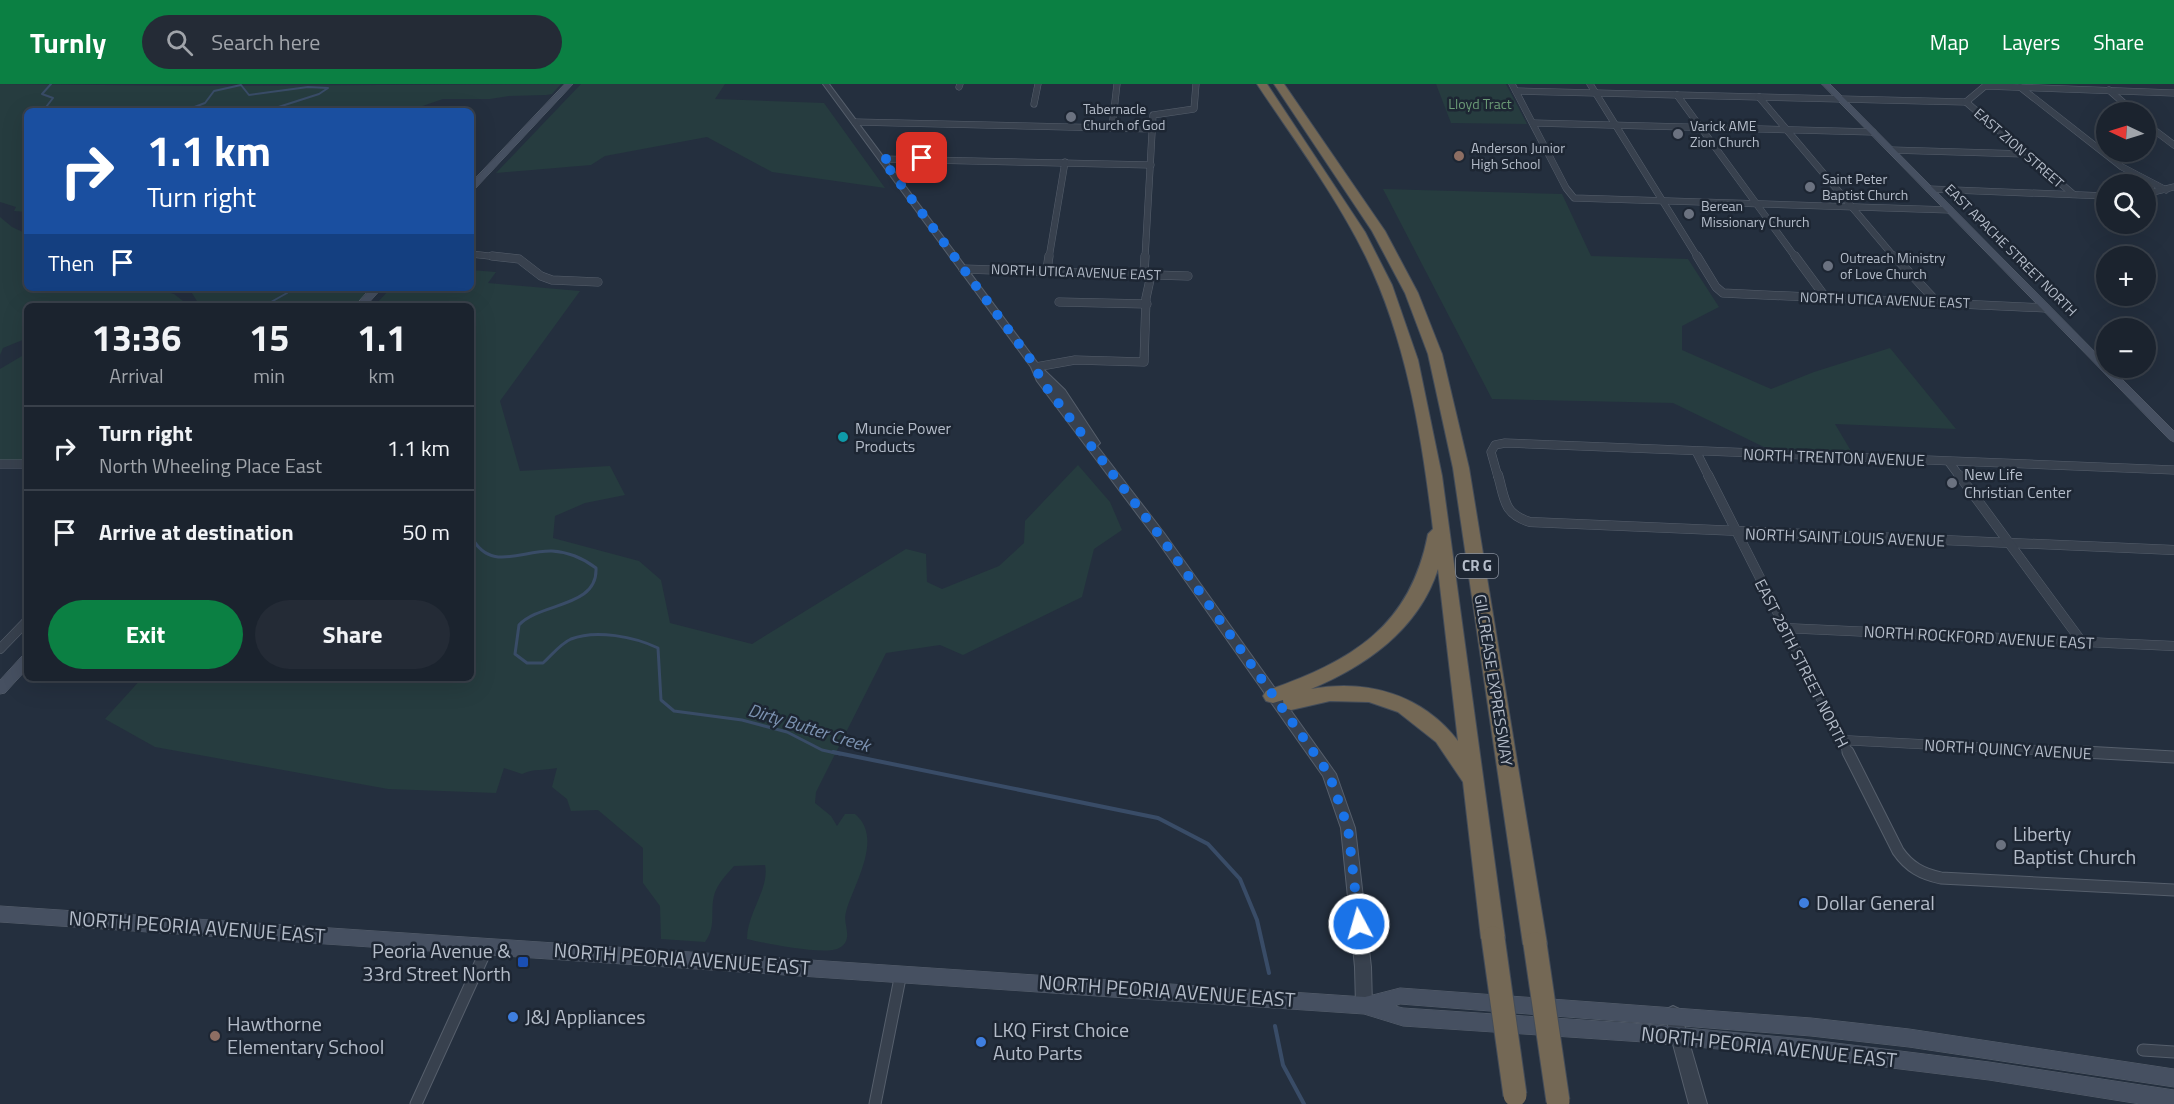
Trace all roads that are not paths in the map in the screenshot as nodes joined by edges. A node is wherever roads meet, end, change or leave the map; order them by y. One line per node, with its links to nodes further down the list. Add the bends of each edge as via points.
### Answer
1 (569, 84): 42 (main road)
2 (826, 84): 27 (street)
3 (1038, 84): 25 (street)
4 (1117, 84): 31 (street)
5 (1196, 84): 32 (street, via 1194,109 1156,112)
6 (1251, 84): 20 (highway)
7 (1262, 84): 20 (highway, GILCREASE EXPRESSWAY / CR G)
8 (1279, 84): 26 (highway, GILCREASE EXPRESSWAY / CR G)
9 (1512, 84): 16 (street)
10 (1590, 84): 17 (street)
11 (1826, 84): 22 (main road, EAST APACHE STREET NORTH)
12 (2100, 84): 15 (street)
13 (1296, 85): 26 (highway)
14 (2020, 87): 15 (street); 23 (street, via 1981,87); 45 (street, via 2122,167)
15 (2109, 90): 18 (street); 24 (street)
16 (1516, 91): 17 (street); 28 (street)
17 (1596, 93): 19 (street); 29 (street)
18 (2174, 93)
19 (1677, 95): 21 (street); 30 (street)
20 (1270, 96): 74 (highway, GILCREASE EXPRESSWAY / CR G, via 1342,200 1385,284 1421,397)
21 (1759, 98): 22 (street); 33 (street)
22 (1841, 99): 23 (street); 35 (main road, EAST APACHE STREET NORTH)
23 (1966, 102): 38 (street, EAST ZION STREET)
24 (2123, 102)
25 (1034, 104)
26 (1298, 112): 101 (highway, GILCREASE EXPRESSWAY / CR G, bridge, via 1364,204 1394,256 1440,370 1479,576)
27 (855, 122): 31 (street); 39 (street)
28 (1533, 123): 29 (street); 49 (street, via 1574,198)
29 (1615, 125): 30 (street); 49 (street)
30 (1702, 127): 33 (street); 50 (street)
31 (1112, 128): 32 (street)
32 (1153, 129): 41 (street)
33 (1787, 130): 35 (street); 51 (street)
34 (2156, 131): 36 (street)
35 (1874, 132): 37 (main road, EAST APACHE STREET NORTH)
36 (2174, 145)
37 (1891, 150): 38 (street); 44 (main road, EAST APACHE STREET NORTH)
38 (2025, 154): 47 (street, EAST ZION STREET)
39 (882, 159): 40 (street); 54 (street)
40 (1065, 162): 41 (street); 55 (street)
41 (1151, 165): 56 (street)
42 (474, 185)
43 (2174, 187): 45 (street)
44 (1929, 189): 47 (street); 52 (main road, EAST APACHE STREET NORTH)
45 (2166, 190): 46 (street)
46 (2156, 192)
47 (2073, 194): 48 (street)
48 (2096, 195)
49 (1663, 201): 50 (street); 60 (street, NORTH UTICA AVENUE EAST, via 1723,293)
50 (1758, 204): 51 (street); 60 (street)
51 (1854, 207): 52 (street); 61 (street)
52 (1950, 210): 65 (main road, EAST APACHE STREET NORTH)
53 (474, 254): 58 (street, via 519,259 552,280)
54 (963, 269): 55 (street, NORTH UTICA AVENUE EAST); 66 (street)
55 (1047, 270): 56 (street, NORTH UTICA AVENUE EAST)
56 (1148, 274): 57 (street, NORTH UTICA AVENUE EAST); 64 (street)
57 (1188, 276)
58 (598, 282)
59 (374, 291): 63 (main road)
60 (1826, 298): 61 (street, NORTH UTICA AVENUE EAST)
61 (1936, 301): 65 (street, NORTH UTICA AVENUE EAST)
62 (1059, 302): 64 (street)
63 (363, 303)
64 (1147, 304): 66 (street, via 1144,362 1082,360)
65 (2046, 308): 67 (main road, EAST APACHE STREET NORTH)
66 (1036, 367): 85 (street, via 1040,379 1099,453)
67 (2174, 438)
68 (1696, 451): 69 (street, NORTH TRENTON AVENUE); 73 (street, NORTH TRENTON AVENUE, via 1495,445 1491,452 1508,510); 75 (street, EAST 28TH STREET NORTH)
69 (1949, 462): 72 (street, NORTH TRENTON AVENUE); 76 (street)
70 (0, 464): 71 (street)
71 (24, 464)
72 (2174, 471)
73 (1516, 518): 75 (street, NORTH SAINT LOUIS AVENUE, via 1530,522)
74 (1440, 520): 85 (highway, via 1424,582 1395,624 1359,655); 88 (highway, GILCREASE EXPRESSWAY / CR G)
75 (1735, 532): 76 (street, NORTH SAINT LOUIS AVENUE); 79 (street, EAST 28TH STREET NORTH)
76 (2010, 543): 77 (street, NORTH SAINT LOUIS AVENUE); 80 (street)
77 (2174, 550)
78 (24, 624): 82 (street)
79 (1784, 628): 80 (street, NORTH ROCKFORD AVENUE EAST); 86 (street, EAST 28TH STREET NORTH)
80 (2082, 642): 81 (street, NORTH ROCKFORD AVENUE EAST)
81 (2174, 646)
82 (0, 649)
83 (24, 663): 84 (main road)
84 (3, 683)
85 (1277, 701): 88 (highway, via 1335,691 1394,702 1438,731); 93 (street, via 1329,774 1348,828)
86 (1841, 740): 87 (street, NORTH QUINCY AVENUE); 89 (street, EAST 28TH STREET NORTH, via 1898,851 1915,870 1941,878)
87 (2174, 757)
88 (1474, 782): 99 (highway, GILCREASE EXPRESSWAY / CR G, bridge)
89 (2174, 890)
90 (0, 914): 91 (main road, NORTH PEORIA AVENUE EAST)
91 (488, 946): 92 (main road, NORTH PEORIA AVENUE EAST); 102 (street)
92 (901, 973): 93 (main road, NORTH PEORIA AVENUE EAST); 103 (street)
93 (1364, 1005): 94 (main road, NORTH PEORIA AVENUE EAST, via 1400,996); 95 (main road, NORTH PEORIA AVENUE EAST, via 1403,1017)
94 (1673, 1014): 95 (street); 98 (main road, NORTH PEORIA AVENUE EAST, via 1909,1038)
95 (1679, 1036): 100 (main road, NORTH PEORIA AVENUE EAST, via 2029,1076); 104 (street)
96 (2143, 1050): 97 (street)
97 (2174, 1052)
98 (2174, 1077)
99 (1516, 1099)
100 (2174, 1100)
101 (1558, 1102)
102 (416, 1104)
103 (875, 1104)
104 (1698, 1104)

